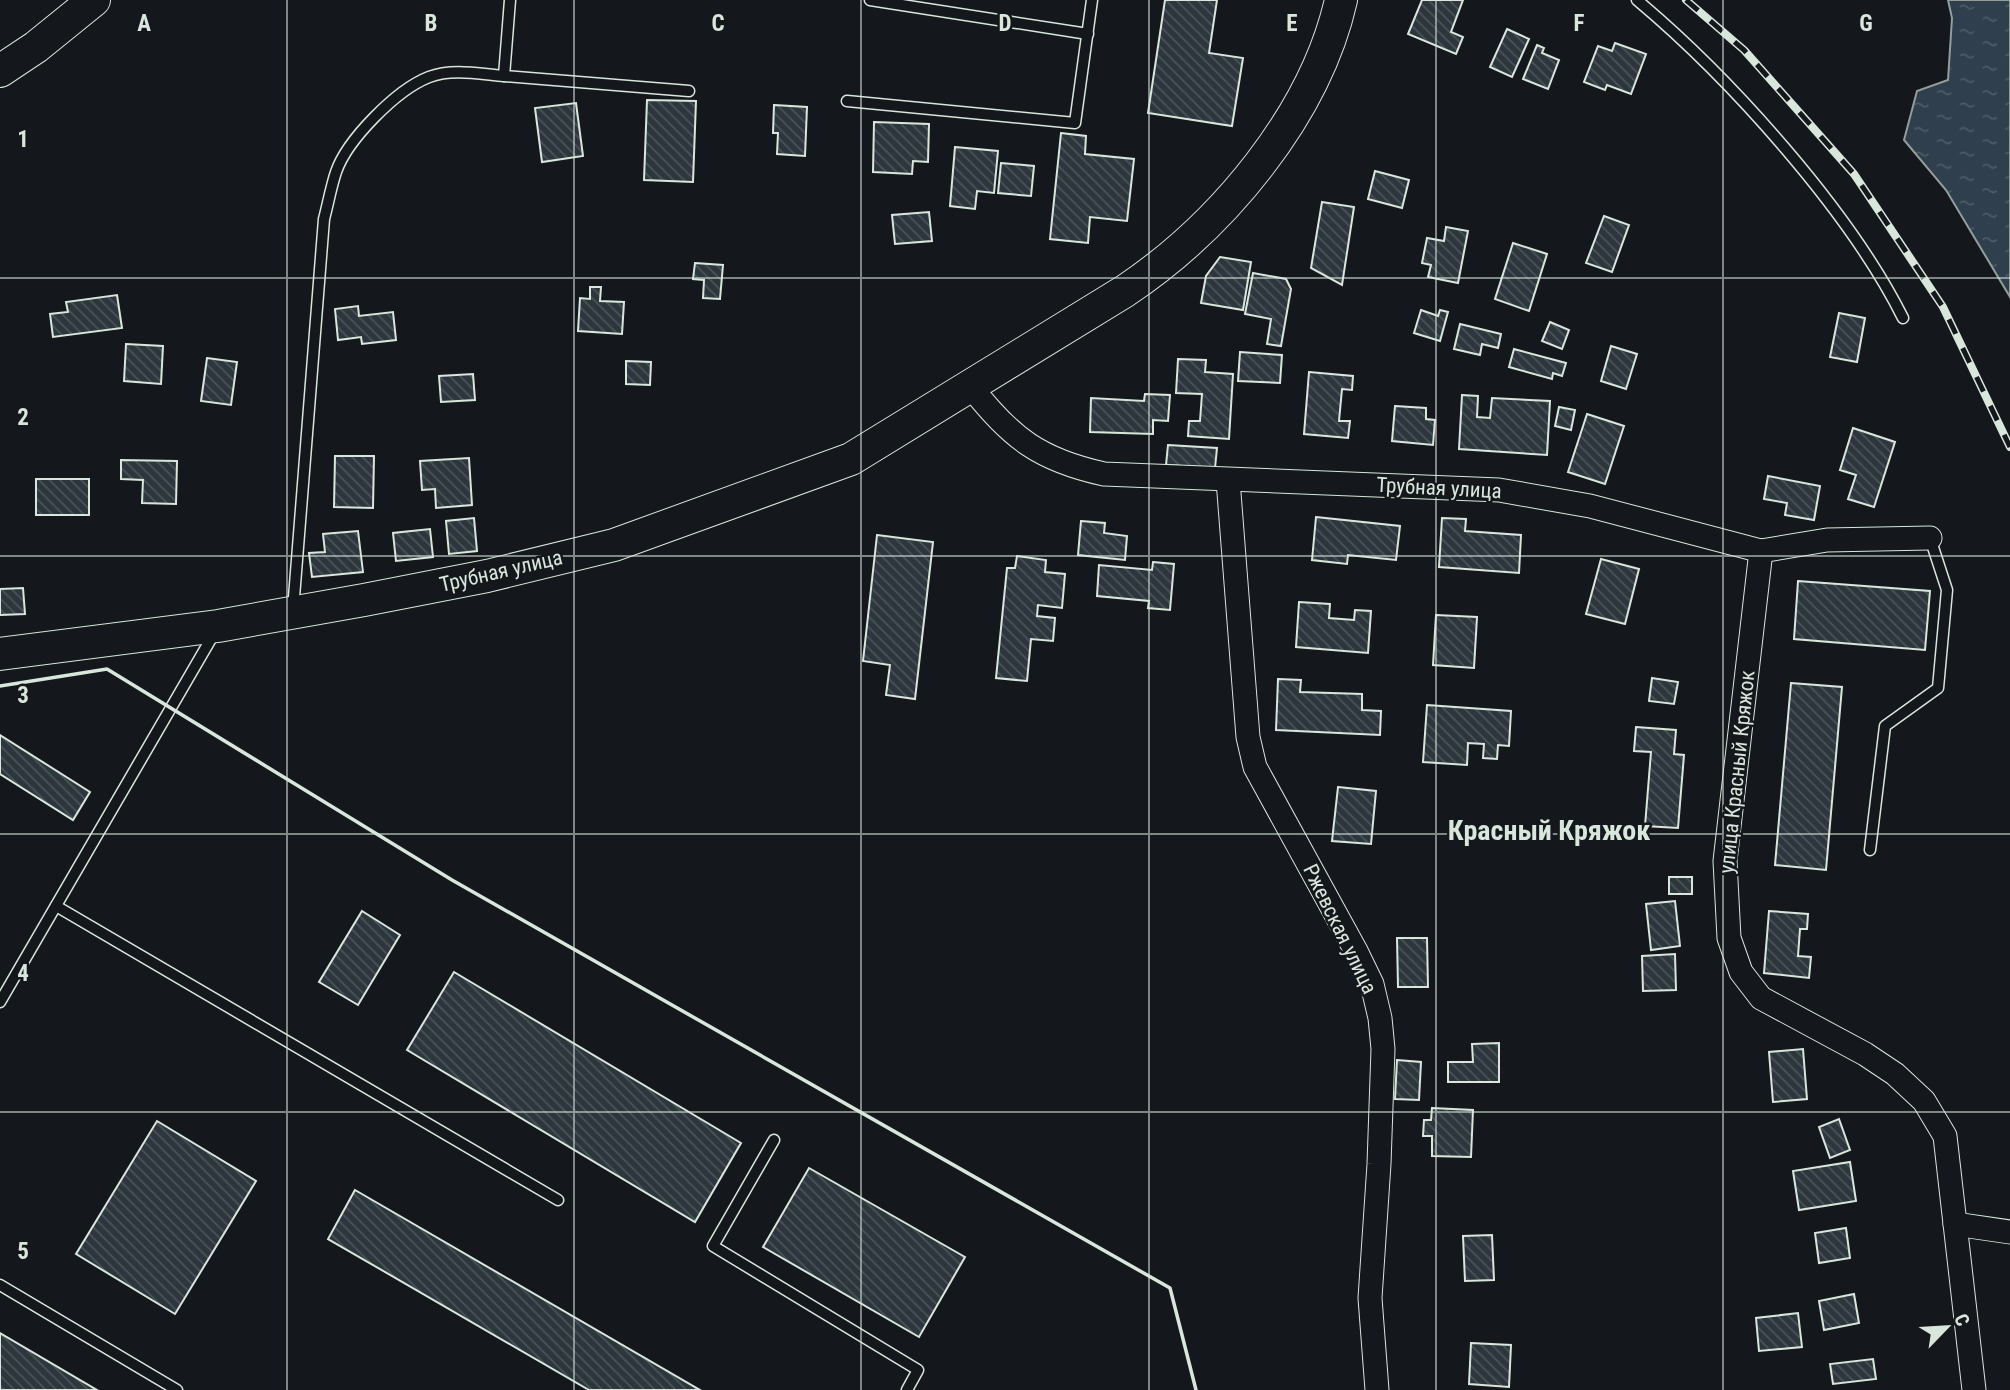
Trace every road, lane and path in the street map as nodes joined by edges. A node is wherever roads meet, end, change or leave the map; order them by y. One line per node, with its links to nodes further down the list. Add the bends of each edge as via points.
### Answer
1 (93, 0): 8 (main road)
2 (510, 0): 9 (lane)
3 (870, 0): 7 (lane)
4 (1092, 0): 7 (lane)
5 (1341, 0): 13 (main road, Трубная улица, via 1335,25 1297,107 1228,202 1198,235 1155,271)
6 (1637, 0): 12 (lane, via 1782,146 1842,222)
7 (1088, 34): 11 (lane, via 1075,122)
8 (0, 71)
9 (503, 76): 10 (lane); 17 (lane, via 458,72 428,77 361,130 337,170 324,219)
10 (689, 91)
11 (847, 101)
12 (1903, 318)
13 (972, 388): 14 (street, Трубная улица, via 1001,425 1041,454 1080,469); 17 (main road, Трубная улица, via 851,459 614,544 487,576)
14 (1228, 480): 16 (street, Трубная улица, via 1510,492 1590,506); 30 (street, Ржевская улица, via 1248,737 1255,767 1356,951 1372,984 1380,1018 1382,1074 1370,1298)
15 (1930, 538): 16 (street, Трубная улица, via 1827,540); 20 (lane, via 1947,590 1938,688 1885,726)
16 (1761, 551): 25 (street, улица Красный Кряжок, via 1725,861 1729,938 1741,972 1761,998 1865,1054 1924,1101 1945,1136)
17 (293, 613): 18 (main road, Трубная улица)
18 (218, 626): 19 (main road, Трубная улица); 21 (lane)
19 (0, 654)
20 (1870, 850)
21 (56, 906): 22 (lane); 24 (lane)
22 (0, 1002)
23 (774, 1140): 29 (lane, via 713,1246 918,1370)
24 (558, 1200)
25 (1955, 1224): 26 (street); 31 (street, улица Красный Кряжок)
26 (2010, 1232)
27 (0, 1285): 28 (lane)
28 (177, 1390)
29 (907, 1390)
30 (1377, 1390)
31 (1974, 1390)

